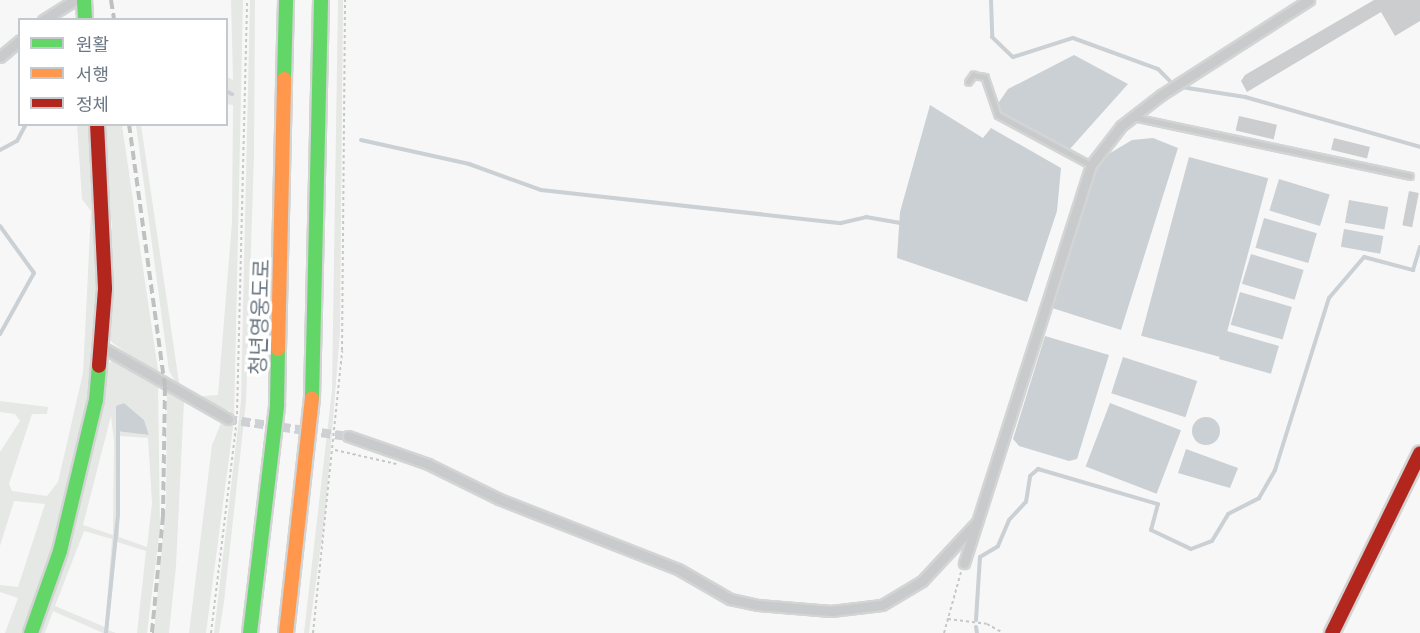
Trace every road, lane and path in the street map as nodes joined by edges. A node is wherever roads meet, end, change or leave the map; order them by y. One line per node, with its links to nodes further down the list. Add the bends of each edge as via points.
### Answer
1 (75, 0): 8 (street)
2 (84, 0): 9 (main road)
3 (247, 0): 25 (path, via 239,400)
4 (286, 0): 26 (main road, 청년영웅도로, via 277,405)
5 (321, 0): 27 (main road, via 314,373)
6 (345, 0): 28 (path, via 343,329)
7 (1309, 0): 13 (street)
8 (46, 18)
9 (85, 18)
10 (18, 42): 11 (street)
11 (0, 57)
12 (968, 82): 15 (lane, via 973,75 985,77 998,116)
13 (1133, 117): 15 (street); 16 (lane)
14 (97, 126): 17 (main road, via 104,174)
15 (1090, 165): 21 (street)
16 (1410, 176)
17 (102, 346): 18 (street); 24 (main road, via 86,456 60,552)
18 (228, 419)
19 (348, 436): 21 (street, via 678,569 730,599 758,605 831,611 882,605 922,581)
20 (1420, 453): 31 (main road)
21 (977, 522): 22 (street)
22 (964, 563): 23 (path)
23 (948, 619): 29 (path); 30 (path, via 987,624)
24 (31, 633)
25 (211, 633)
26 (250, 633)
27 (286, 633)
28 (313, 633)
29 (944, 633)
30 (1003, 633)
31 (1332, 633)

